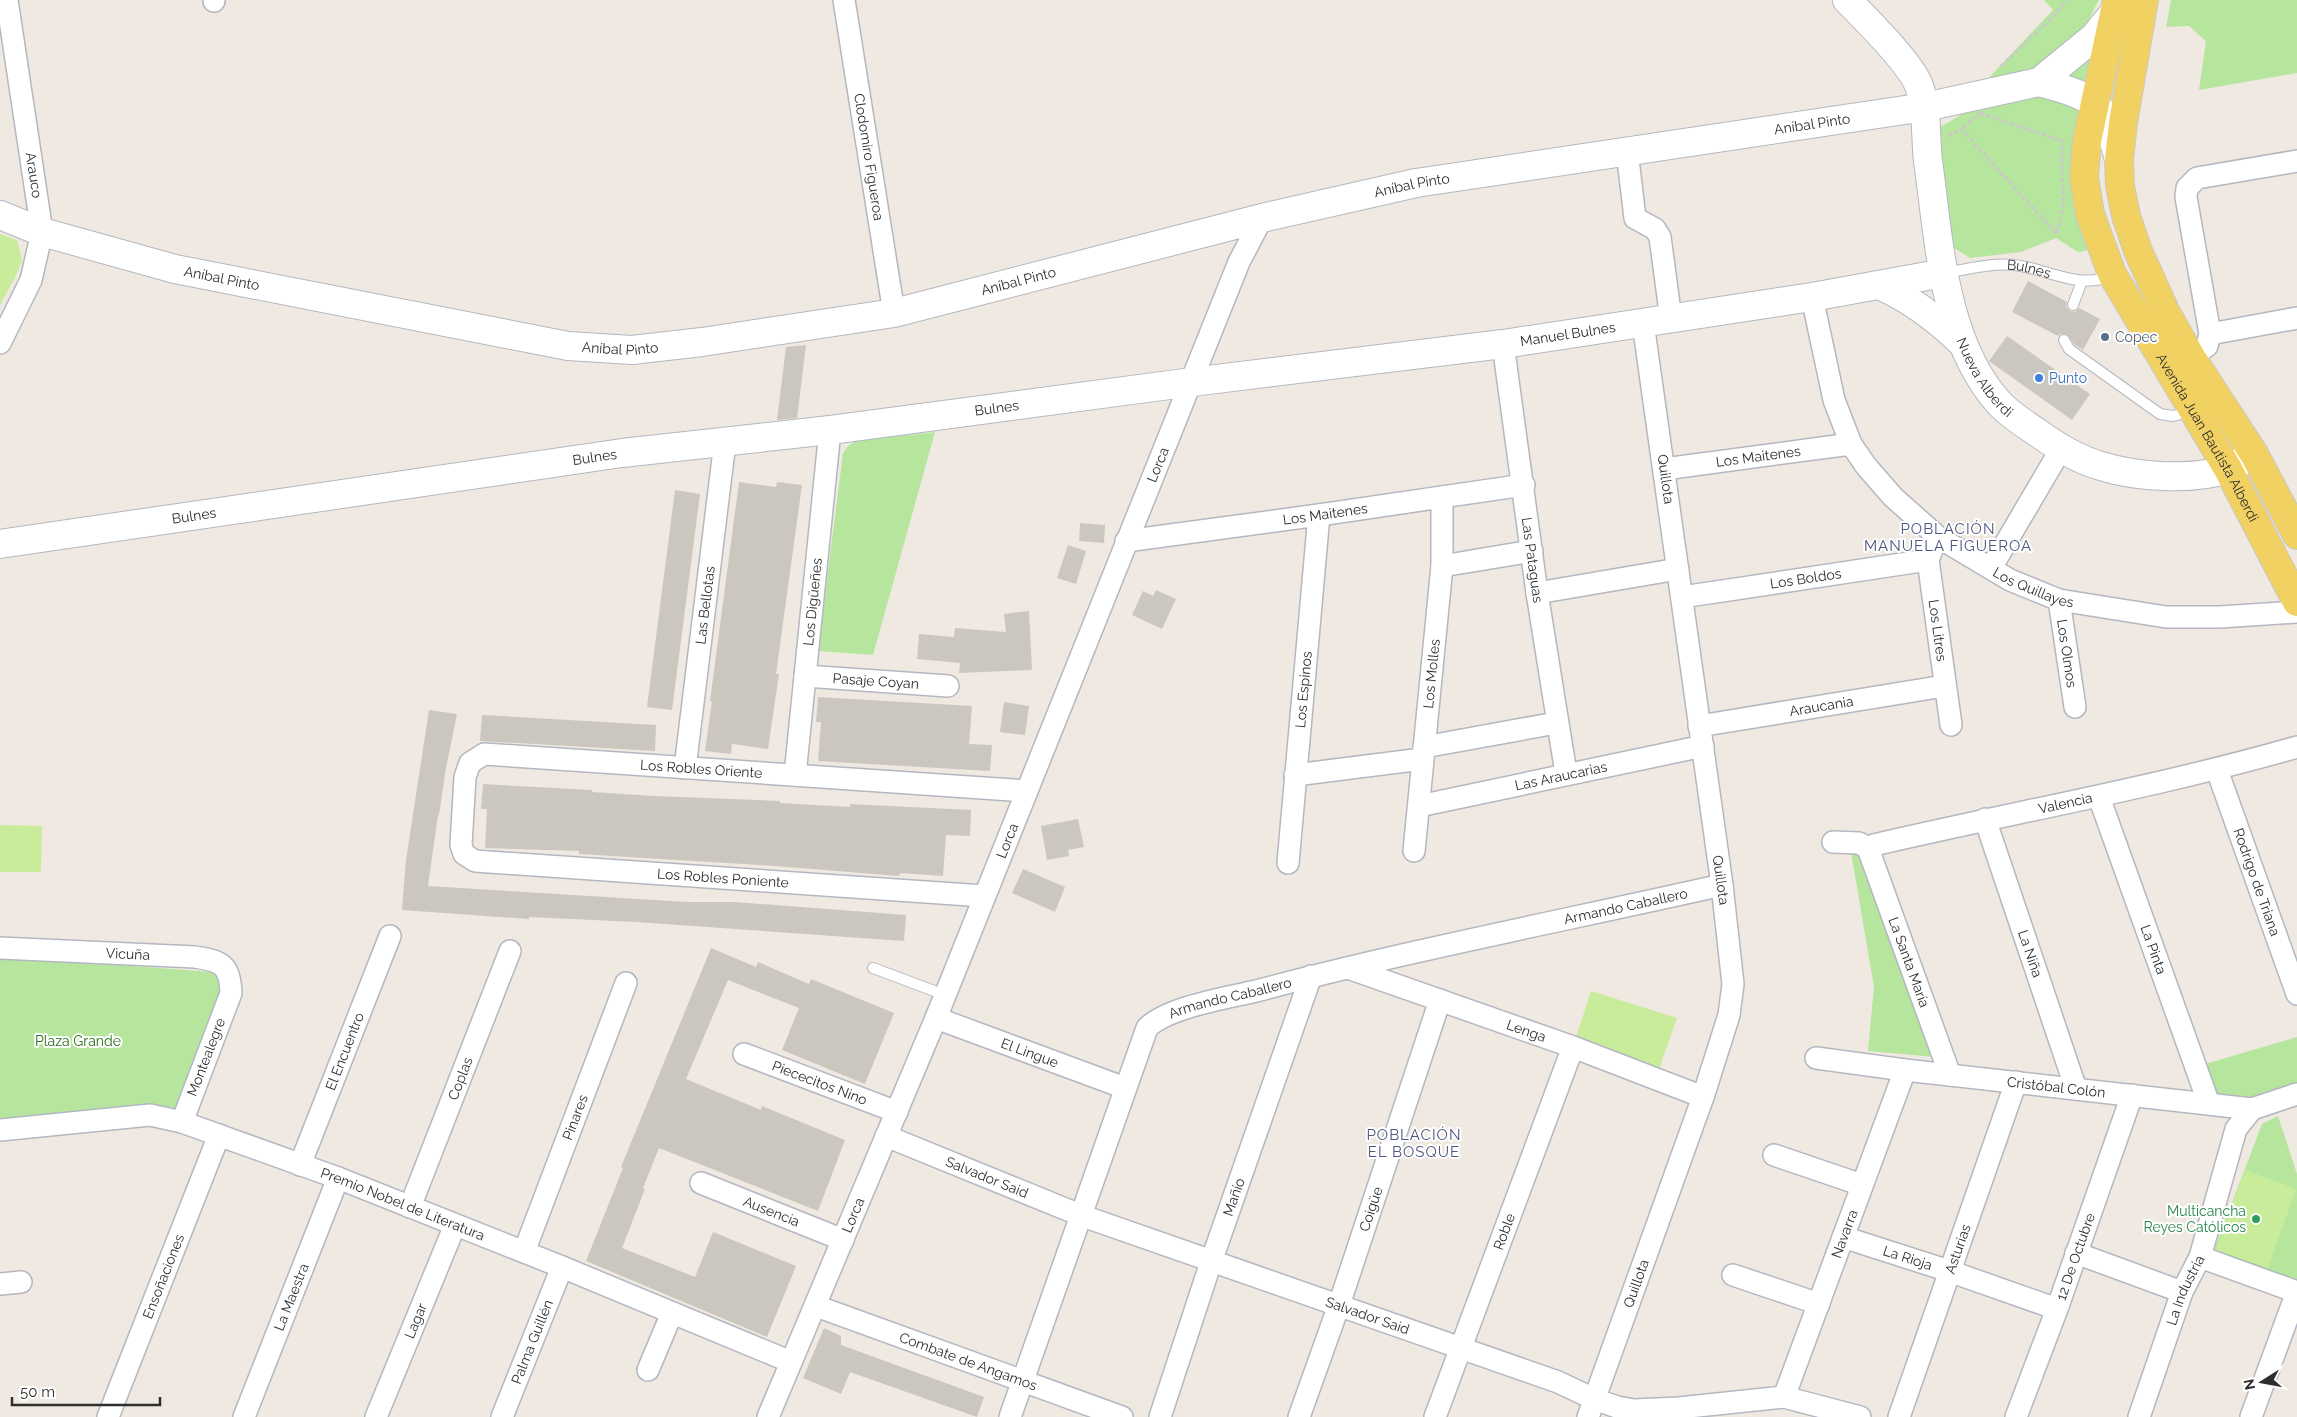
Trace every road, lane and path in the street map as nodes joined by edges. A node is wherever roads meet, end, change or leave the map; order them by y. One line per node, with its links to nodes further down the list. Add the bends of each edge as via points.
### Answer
1 (7, 0): 17 (street, Arauco)
2 (844, 0): 25 (street, Clodomiro Figueroa)
3 (2066, 0): 9 (path, via 2056,14 1982,83)
4 (2144, 0): 12 (main road, Avenida Juan Bautista Alberdi)
5 (1852, 2): 10 (street, via 1907,66 1919,84)
6 (2117, 5): 7 (street, Aníbal Pinto, via 2094,37); 8 (main road, Avenida Juan Bautista Alberdi)
7 (2039, 82): 8 (street, Aníbal Pinto, via 2068,90); 9 (street, Aníbal Pinto)
8 (2095, 103): 12 (street, via 2107,120); 20 (main road, Avenida Juan Bautista Alberdi, via 2084,177 2090,214)
9 (1981, 104): 9 (path, via 2062,141 2063,205 2058,234 1961,129); 10 (street, Aníbal Pinto)
10 (1926, 107): 11 (street, Aníbal Pinto); 19 (street, Nueva Alberdi, via 1927,151)
11 (1627, 151): 15 (street, Aníbal Pinto, via 1416,182); 27 (street, via 1635,218 1655,229 1660,237)
12 (2119, 159): 34 (main road, Avenida Juan Bautista Alberdi, via 2126,216 2138,251 2166,313)
13 (2297, 161): 29 (street, via 2197,178 2186,188)
14 (0, 215): 17 (street, Aníbal Pinto)
15 (1262, 218): 16 (street, Aníbal Pinto); 18 (street, Lorca)
16 (1218, 229): 18 (street, via 1231,241); 25 (street, Aníbal Pinto)
17 (42, 232): 25 (street, Aníbal Pinto, via 175,269 568,346 632,350); 31 (street, Arauco, via 31,280)
18 (1239, 262): 35 (street, Lorca)
19 (1944, 273): 21 (lane, Bulnes, via 2013,265); 22 (street, Manuel Bulnes); 33 (street, Nueva Alberdi, via 1952,311)
20 (2112, 274): 21 (lane, Bulnes, via 2101,280); 36 (main road, Avenida Juan Bautista Alberdi)
21 (2082, 281): 24 (lane)
22 (1880, 284): 23 (street, Manuel Bulnes); 33 (street, via 1925,311)
23 (1812, 297): 27 (street, Manuel Bulnes); 39 (street, Los Quillayes, via 1834,400)
24 (2073, 305)
25 (894, 313)
26 (2297, 318): 29 (street)
27 (1671, 319): 28 (street, Manuel Bulnes)
28 (1643, 323): 32 (street, Manuel Bulnes); 43 (street, Quillota)
29 (2210, 334): 34 (street, via 2207,346)
30 (2064, 340): 36 (lane, via 2069,349 2160,414 2173,416)
31 (0, 343)
32 (1503, 344): 35 (street, Manuel Bulnes); 44 (street, Las Pataguas)
33 (1966, 347): 40 (street, Nueva Alberdi, via 1982,379 2000,404)
34 (2191, 357): 41 (main road, Avenida Juan Bautista Alberdi)
35 (1192, 382): 37 (street, Bulnes); 50 (street, Lorca)
36 (2194, 411): 42 (main road, Avenida Juan Bautista Alberdi)
37 (830, 430): 38 (street, Bulnes); 62 (street, Los Digüeñes)
38 (725, 442): 51 (street, Bulnes, via 612,455); 71 (street, Las Bellotas)
39 (1851, 444): 43 (street, Los Maitenes); 49 (street, Los Quillayes, via 1894,498)
40 (2061, 449): 42 (street, Nueva Alberdi, via 2118,472 2186,475); 55 (street)
41 (2254, 454): 42 (street, Nueva Alberdi); 46 (main road, Avenida Juan Bautista Alberdi)
42 (2228, 468): 60 (main road, Avenida Juan Bautista Alberdi)
43 (1664, 469): 56 (street, Quillota)
44 (1524, 485): 45 (street, Los Maitenes); 52 (street, Las Pataguas)
45 (1442, 497): 47 (street, Los Maitenes); 54 (street, Los Molles)
46 (2289, 502): 48 (main road, Avenida Juan Bautista Alberdi)
47 (1318, 516): 50 (street, Los Maitenes); 75 (street, Los Espinos)
48 (2297, 535)
49 (1938, 537): 53 (street); 55 (street, Los Quillayes)
50 (1126, 541): 76 (street, Lorca)
51 (0, 544)
52 (1532, 551): 54 (street); 57 (street, Las Pataguas)
53 (1928, 560): 58 (street, Los Boldos); 64 (street, Los Litres)
54 (1442, 566): 70 (street, Los Molles)
55 (1991, 568): 59 (street, Los Quillayes, via 2010,580)
56 (1678, 569): 57 (street); 58 (street, Quillota)
57 (1537, 593): 66 (street, Las Pataguas)
58 (1682, 597): 68 (street, Quillota)
59 (2059, 600): 61 (street, Los Quillayes, via 2166,617); 65 (street, Los Olmos)
60 (2297, 602)
61 (2297, 612)
62 (805, 676): 63 (street, Pasaje Coyan); 74 (street, Los Digüeñes)
63 (948, 686)
64 (1944, 686): 67 (street, Los Litres); 68 (street, Araucania)
65 (2075, 707)
66 (1556, 723): 70 (street); 73 (street, Las Pataguas)
67 (1951, 725)
68 (1701, 736): 73 (street, Las Araucarias); 85 (street, Quillota)
69 (2297, 747): 72 (street, Valencia)
70 (1423, 753): 75 (street); 78 (street, Los Molles)
71 (685, 768): 74 (street, Los Robles Oriente); 83 (street, Los Robles Oriente, via 484,754 470,763 465,777 460,836)
72 (2217, 770): 77 (street, Valencia); 95 (street, Rodrigo de Triana)
73 (1566, 773): 78 (street, Las Araucarias)
74 (795, 775): 76 (street, Los Robles Oriente)
75 (1295, 775): 84 (street, Los Espinos)
76 (1027, 791): 86 (street, Lorca)
77 (2100, 796): 79 (street, Valencia); 110 (street, La Pinta)
78 (1419, 806): 82 (street, Los Molles)
79 (1985, 819): 81 (street, Valencia, via 1874,845); 106 (street, La Niña)
80 (1833, 842): 81 (street, via 1859,843)
81 (1870, 849): 103 (street, La Santa María)
82 (1414, 851)
83 (464, 854): 86 (street, Los Robles Poniente, via 482,862)
84 (1288, 863)
85 (1722, 885): 91 (street, Armando Caballero); 109 (street, Quillota, via 1733,984 1729,1015)
86 (984, 896): 96 (street, Lorca)
87 (390, 936): 118 (street, El Encuentro)
88 (0, 948): 94 (street, Vicuña, via 212,959 227,970)
89 (510, 951): 122 (street, Coplas)
90 (873, 968): 96 (lane)
91 (1348, 968): 92 (street, Armando Caballero); 97 (street, Lenga)
92 (1311, 976): 105 (street, Armando Caballero, via 1177,1011 1154,1021 1147,1028); 130 (street, Mañío)
93 (626, 983): 127 (street, Pinares)
94 (231, 993): 113 (street, Montealegre)
95 (2297, 994)
96 (945, 995): 98 (street, Lorca)
97 (1440, 1000): 99 (street, Lenga); 137 (street, Coigüe)
98 (936, 1018): 105 (street, El Lingue); 112 (street, Lorca)
99 (1573, 1046): 109 (street, Lenga); 141 (street, Roble)
100 (744, 1054): 112 (street, Piececitos Nino)
101 (1816, 1058): 102 (street, Cristóbal Colón)
102 (1905, 1070): 103 (street, Cristóbal Colón); 121 (street, Navarra)
103 (1950, 1075): 104 (street, Cristóbal Colón)
104 (2016, 1082): 106 (street, Cristóbal Colón); 132 (street, Asturias)
105 (1125, 1088): 123 (street, Armando Caballero)
106 (2076, 1089): 108 (street, Cristóbal Colón)
107 (2297, 1094): 111 (street, Cristóbal Colón)
108 (2132, 1095): 110 (street, Cristóbal Colón); 128 (street, 12 De Octubre)
109 (1703, 1097): 146 (street, Quillota)
110 (2209, 1104): 111 (street, Cristóbal Colón)
111 (2252, 1109): 129 (street, La Industria, via 2236,1129)
112 (897, 1112): 116 (street, Lorca)
113 (182, 1122): 114 (street, Premio Nobel de Literatura, via 150,1115); 115 (street, Premio Nobel de Literatura)
114 (0, 1130)
115 (219, 1135): 118 (street, Premio Nobel de Literatura); 147 (street, Ensoñaciones)
116 (886, 1136): 123 (street, Salvador Said); 126 (street, Lorca)
117 (1774, 1155): 121 (street)
118 (300, 1165): 119 (street, Premio Nobel de Literatura)
119 (338, 1178): 122 (street, Premio Nobel de Literatura); 148 (street, La Maestra)
120 (701, 1183): 126 (street, Ausencia)
121 (1862, 1185): 125 (street, Navarra)
122 (410, 1207): 124 (street, Premio Nobel de Literatura)
123 (1080, 1215): 130 (street, Salvador Said); 144 (street, Armando Caballero)
124 (455, 1225): 127 (street, Premio Nobel de Literatura); 149 (street, Lagar)
125 (1843, 1237): 132 (street, La Rioja); 136 (street, Navarra)
126 (843, 1240): 138 (street, Lorca)
127 (524, 1252): 131 (street, Premio Nobel de Literatura)
128 (2076, 1253): 134 (street); 139 (street, 12 De Octubre)
129 (2200, 1257): 134 (street, La Industria); 135 (street)
130 (1211, 1262): 137 (street, Salvador Said); 154 (street, Mañío)
131 (562, 1267): 140 (street, Premio Nobel de Literatura); 150 (street, Palma Guillén)
132 (1949, 1271): 139 (street, La Rioja); 158 (street, Asturias)
133 (1733, 1275): 136 (street)
134 (2182, 1292): 160 (street, La Industria)
135 (2297, 1292): 161 (street)
136 (1818, 1304): 145 (street, Navarra)
137 (1339, 1305): 141 (street, Salvador Said); 155 (street, Coigüe)
138 (816, 1306): 142 (street, Lorca); 144 (street, Combate de Angamos)
139 (2056, 1309): 159 (street, 12 De Octubre)
140 (672, 1312): 142 (street, Premio Nobel de Literatura); 143 (street)
141 (1460, 1347): 146 (street, Salvador Said, via 1558,1382); 156 (street, Roble)
142 (791, 1362): 151 (street, Lorca)
143 (648, 1370)
144 (1022, 1381): 152 (street, Armando Caballero); 153 (street, Combate de Angamos)
145 (1784, 1397): 146 (street, Salvador Said, via 1679,1408); 157 (street, Salvador Said)
146 (1591, 1408)
147 (108, 1417)
148 (244, 1417)
149 (376, 1417)
150 (502, 1417)
151 (768, 1417)
152 (1010, 1417)
153 (1122, 1417)
154 (1160, 1417)
155 (1299, 1417)
156 (1436, 1417)
157 (1860, 1417)
158 (1899, 1417)
159 (2016, 1417)
160 (2139, 1417)
161 (2251, 1417)

